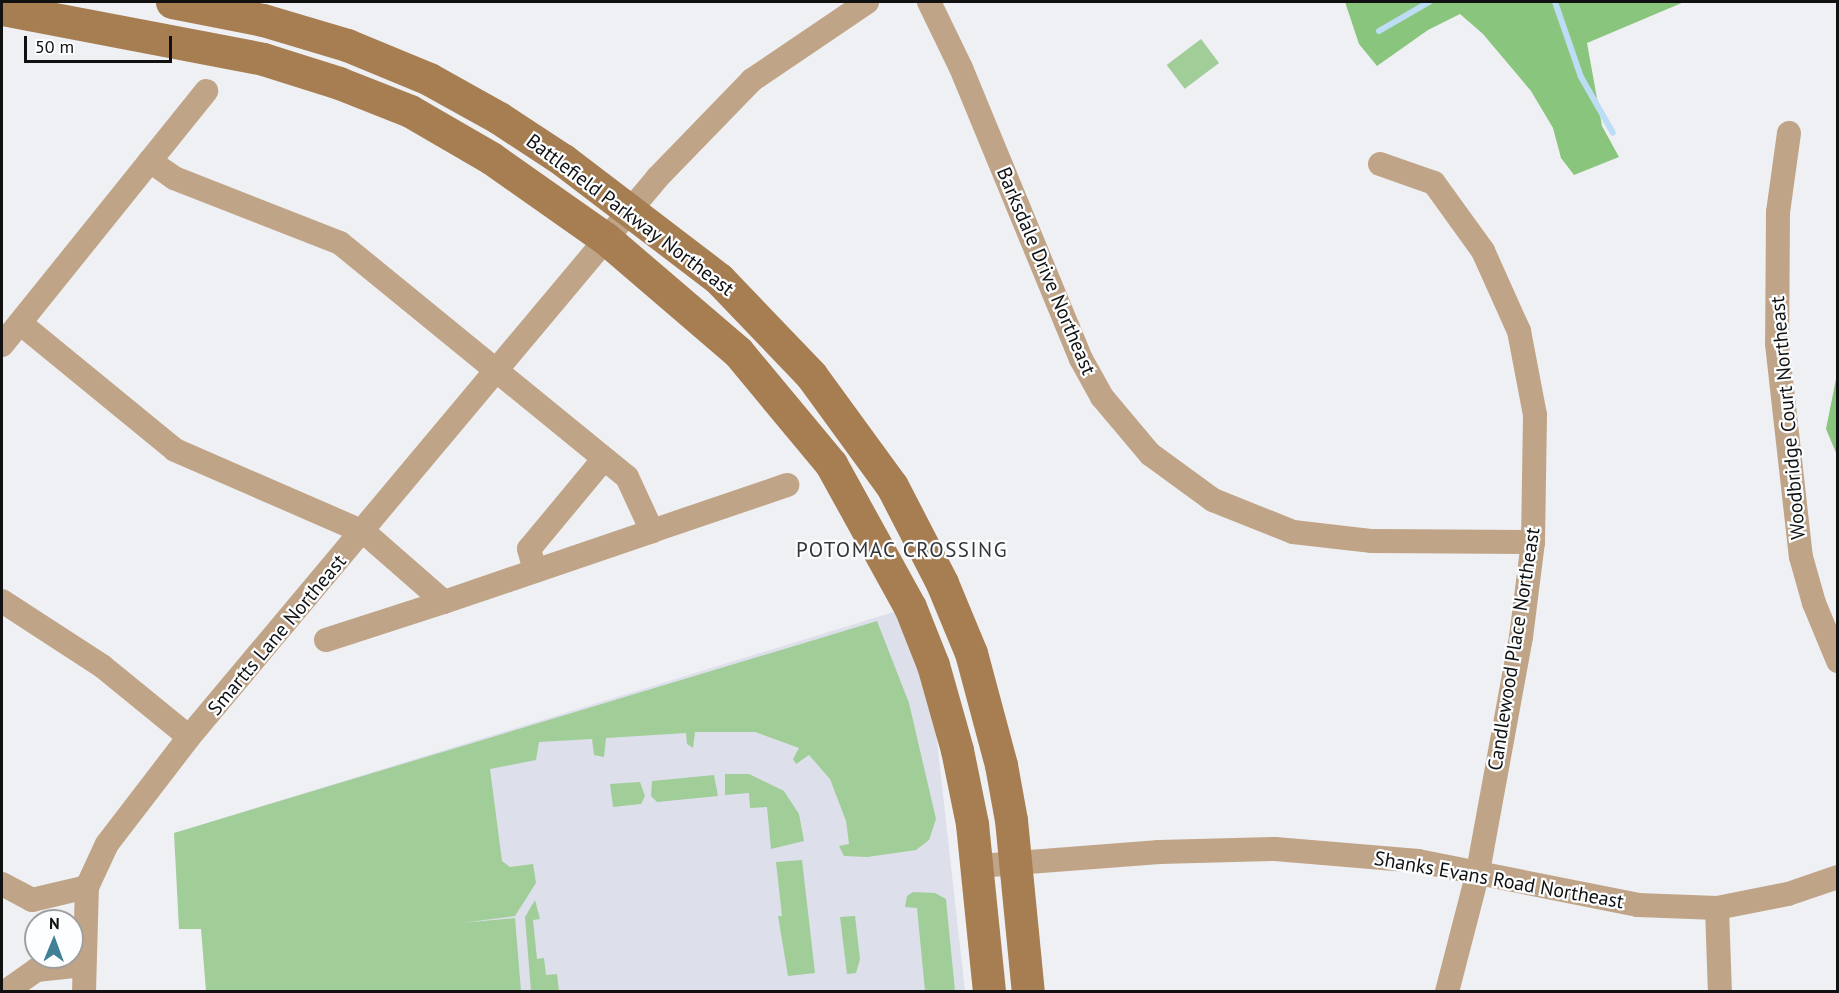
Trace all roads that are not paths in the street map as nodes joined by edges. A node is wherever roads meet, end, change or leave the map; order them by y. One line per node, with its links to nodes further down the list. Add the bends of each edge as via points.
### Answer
1 (172, 2): 9 (main road, Battlefield Parkway Northeast, via 305,30 390,61 522,132)
2 (867, 2): 9 (street, Smartts Lane Northeast, via 752,80)
3 (929, 2): 18 (street, Barksdale Drive Northeast, via 962,68 1081,359 1102,397 1150,454 1213,500 1293,532 1372,540)
4 (2, 9): 10 (main road, Battlefield Parkway Northeast, via 263,59 371,94 491,158)
5 (206, 91): 7 (street)
6 (1789, 133): 23 (street, Woodbridge Court Northeast, via 1778,212 1777,344 1801,556 1814,603)
7 (150, 161): 11 (street); 13 (street, via 174,178 340,243)
8 (1380, 164): 18 (street, Candlewood Place Northeast, via 1434,183 1462,219 1504,291 1529,372 1535,416)
9 (630, 211): 10 (street, Smartts Lane Northeast); 25 (main road, Battlefield Parkway Northeast, via 719,279 772,330 859,436 891,486 942,583 971,653 1001,765)
10 (606, 238): 13 (street, Smartts Lane Northeast); 26 (main road, Battlefield Parkway Northeast, via 657,279 761,376 831,464 857,505 910,607 933,665 957,750)
11 (20, 323): 12 (street); 17 (street, Smartts Lane Northeast, via 176,450)
12 (2, 345)
13 (495, 370): 14 (street); 17 (street, Smartts Lane Northeast)
14 (603, 460): 16 (street, via 627,477); 19 (street, via 529,549)
15 (787, 486): 16 (street)
16 (652, 531): 19 (street)
17 (364, 532): 21 (street); 24 (street, Smartts Lane Northeast)
18 (1533, 542): 27 (street, Candlewood Place Northeast, via 1521,637)
19 (535, 571): 21 (street)
20 (2, 601): 24 (street, via 102,666)
21 (444, 602): 22 (street)
22 (326, 640)
23 (1838, 661)
24 (189, 737): 30 (street, Smartts Lane Northeast, via 107,844)
25 (1016, 864): 26 (street, Shanks Evans Road Northeast); 27 (street, Shanks Evans Road Northeast, via 1169,851 1275,849 1418,861); 38 (main road, Battlefield Parkway Northeast)
26 (978, 866): 37 (main road, Battlefield Parkway Northeast)
27 (1478, 872): 31 (street, Shanks Evans Road Northeast, via 1638,905); 39 (street, Candlewood Place Northeast)
28 (1838, 877): 31 (street, Shanks Evans Road Northeast, via 1788,894)
29 (2, 884): 30 (street, via 32,900)
30 (87, 887): 32 (street, Smartts Lane Northeast)
31 (1717, 908): 40 (street)
32 (84, 965)
33 (46, 969): 35 (street, via 36,970)
34 (84, 969): 36 (street, Smartts Lane Northeast)
35 (5, 992)
36 (84, 992)
37 (989, 992)
38 (1028, 992)
39 (1447, 992)
40 (1720, 992)

